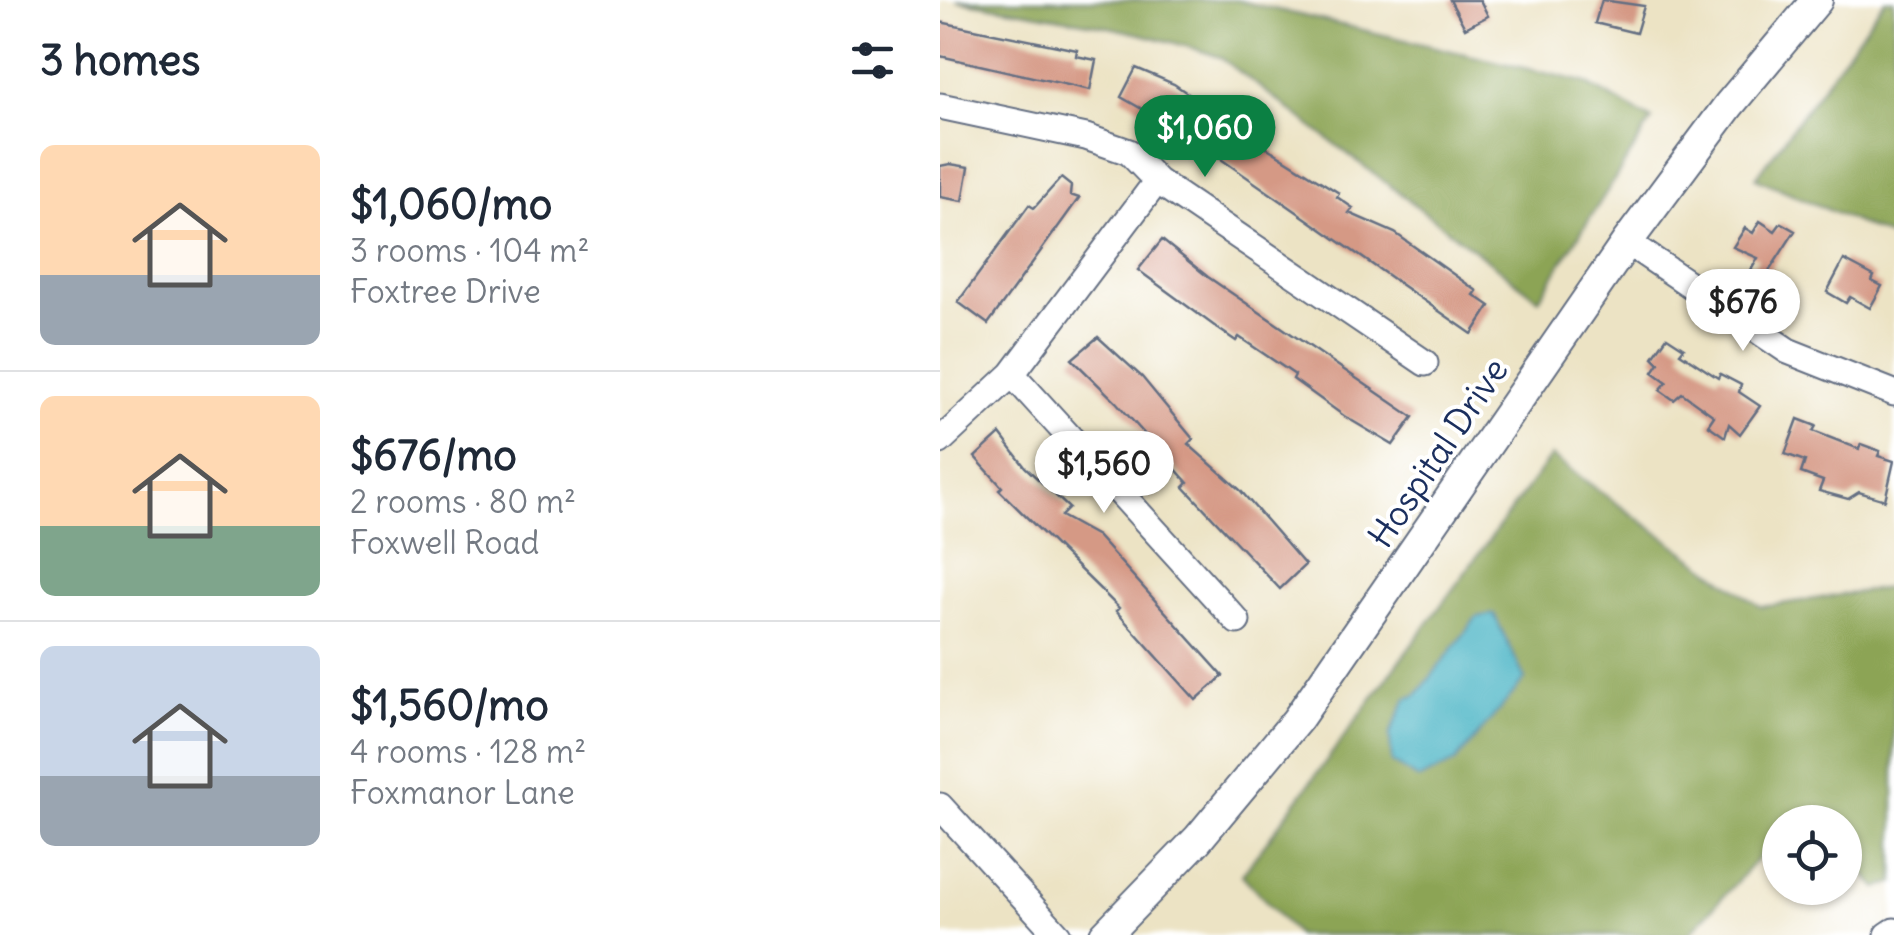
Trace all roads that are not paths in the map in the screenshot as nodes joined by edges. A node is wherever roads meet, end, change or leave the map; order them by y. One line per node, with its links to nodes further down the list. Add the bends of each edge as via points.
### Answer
1 (1816, 0): 4 (street, Hospital Drive)
2 (940, 106): 3 (street, via 1086,137 1129,152)
3 (1157, 181): 5 (street); 6 (street)
4 (1627, 242): 7 (street, via 1788,352); 12 (street, Hospital Drive, via 1298,720 1198,839)
5 (1425, 363)
6 (1012, 374): 8 (street); 9 (street)
7 (1894, 393)
8 (940, 441)
9 (1236, 621)
10 (940, 806): 11 (street)
11 (1058, 935)
12 (1105, 935)

